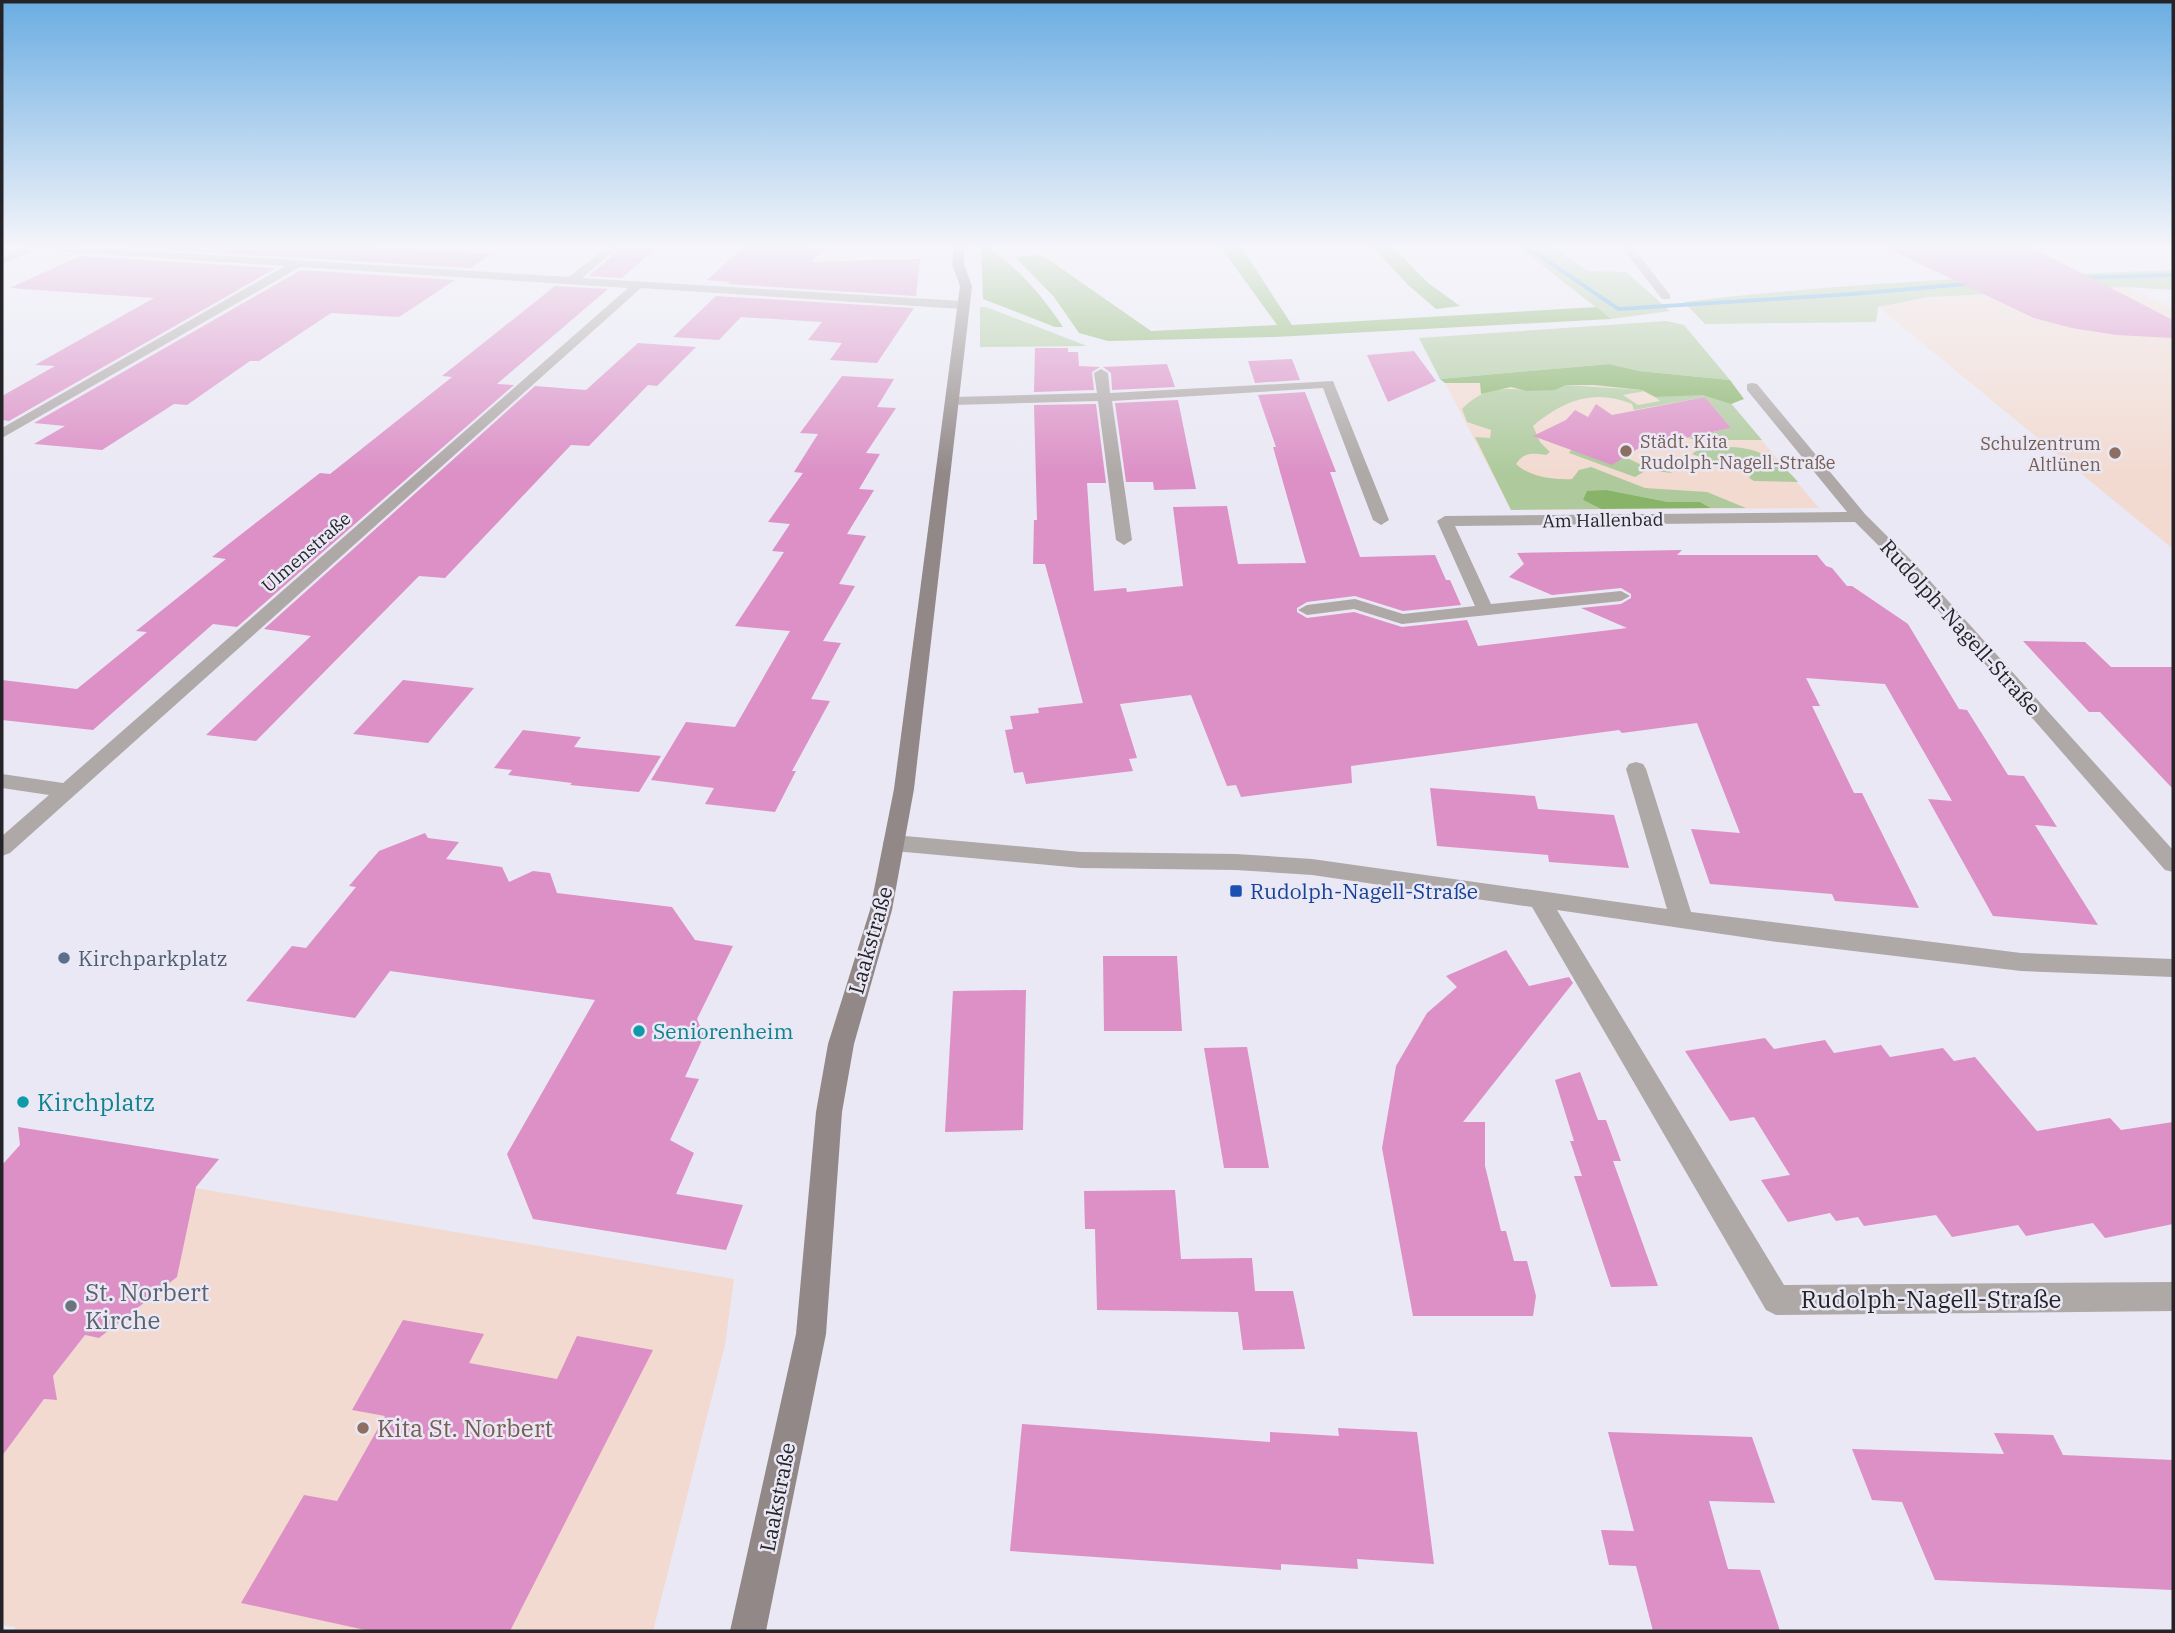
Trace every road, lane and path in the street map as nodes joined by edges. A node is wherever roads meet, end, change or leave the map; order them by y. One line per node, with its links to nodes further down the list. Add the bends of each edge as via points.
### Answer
1 (198, 321): 8 (street)
2 (597, 321): 17 (street, Ulmenstraße)
3 (960, 321): 7 (street, Laakstraße)
4 (1101, 373): 6 (street)
5 (1752, 387): 9 (street, Rudolph-Nagell-Straße)
6 (1103, 397): 7 (street); 10 (street, via 1328,384); 11 (street)
7 (953, 401): 18 (street, Laakstraße)
8 (2, 434)
9 (1860, 517): 14 (street, Am Hallenbad, via 1445,521); 20 (street, Rudolph-Nagell-Straße)
10 (1381, 520)
11 (1124, 540)
12 (1620, 596): 14 (street)
13 (1307, 610): 14 (street, via 1355,604 1402,620)
14 (1485, 610)
15 (1636, 769): 22 (street)
16 (2, 781): 17 (street)
17 (66, 790): 19 (street, Ulmenstraße)
18 (894, 843): 21 (street, via 1081,860 1312,867); 25 (street, Laakstraße, via 881,910 841,1044 829,1112 811,1334)
19 (2, 848)
20 (2173, 864)
21 (1539, 899): 22 (street); 24 (street, Rudolph-Nagell-Straße, via 1776,1300)
22 (1682, 920): 23 (street, via 2021,962)
23 (2173, 968)
24 (2173, 1297)
25 (748, 1631)

